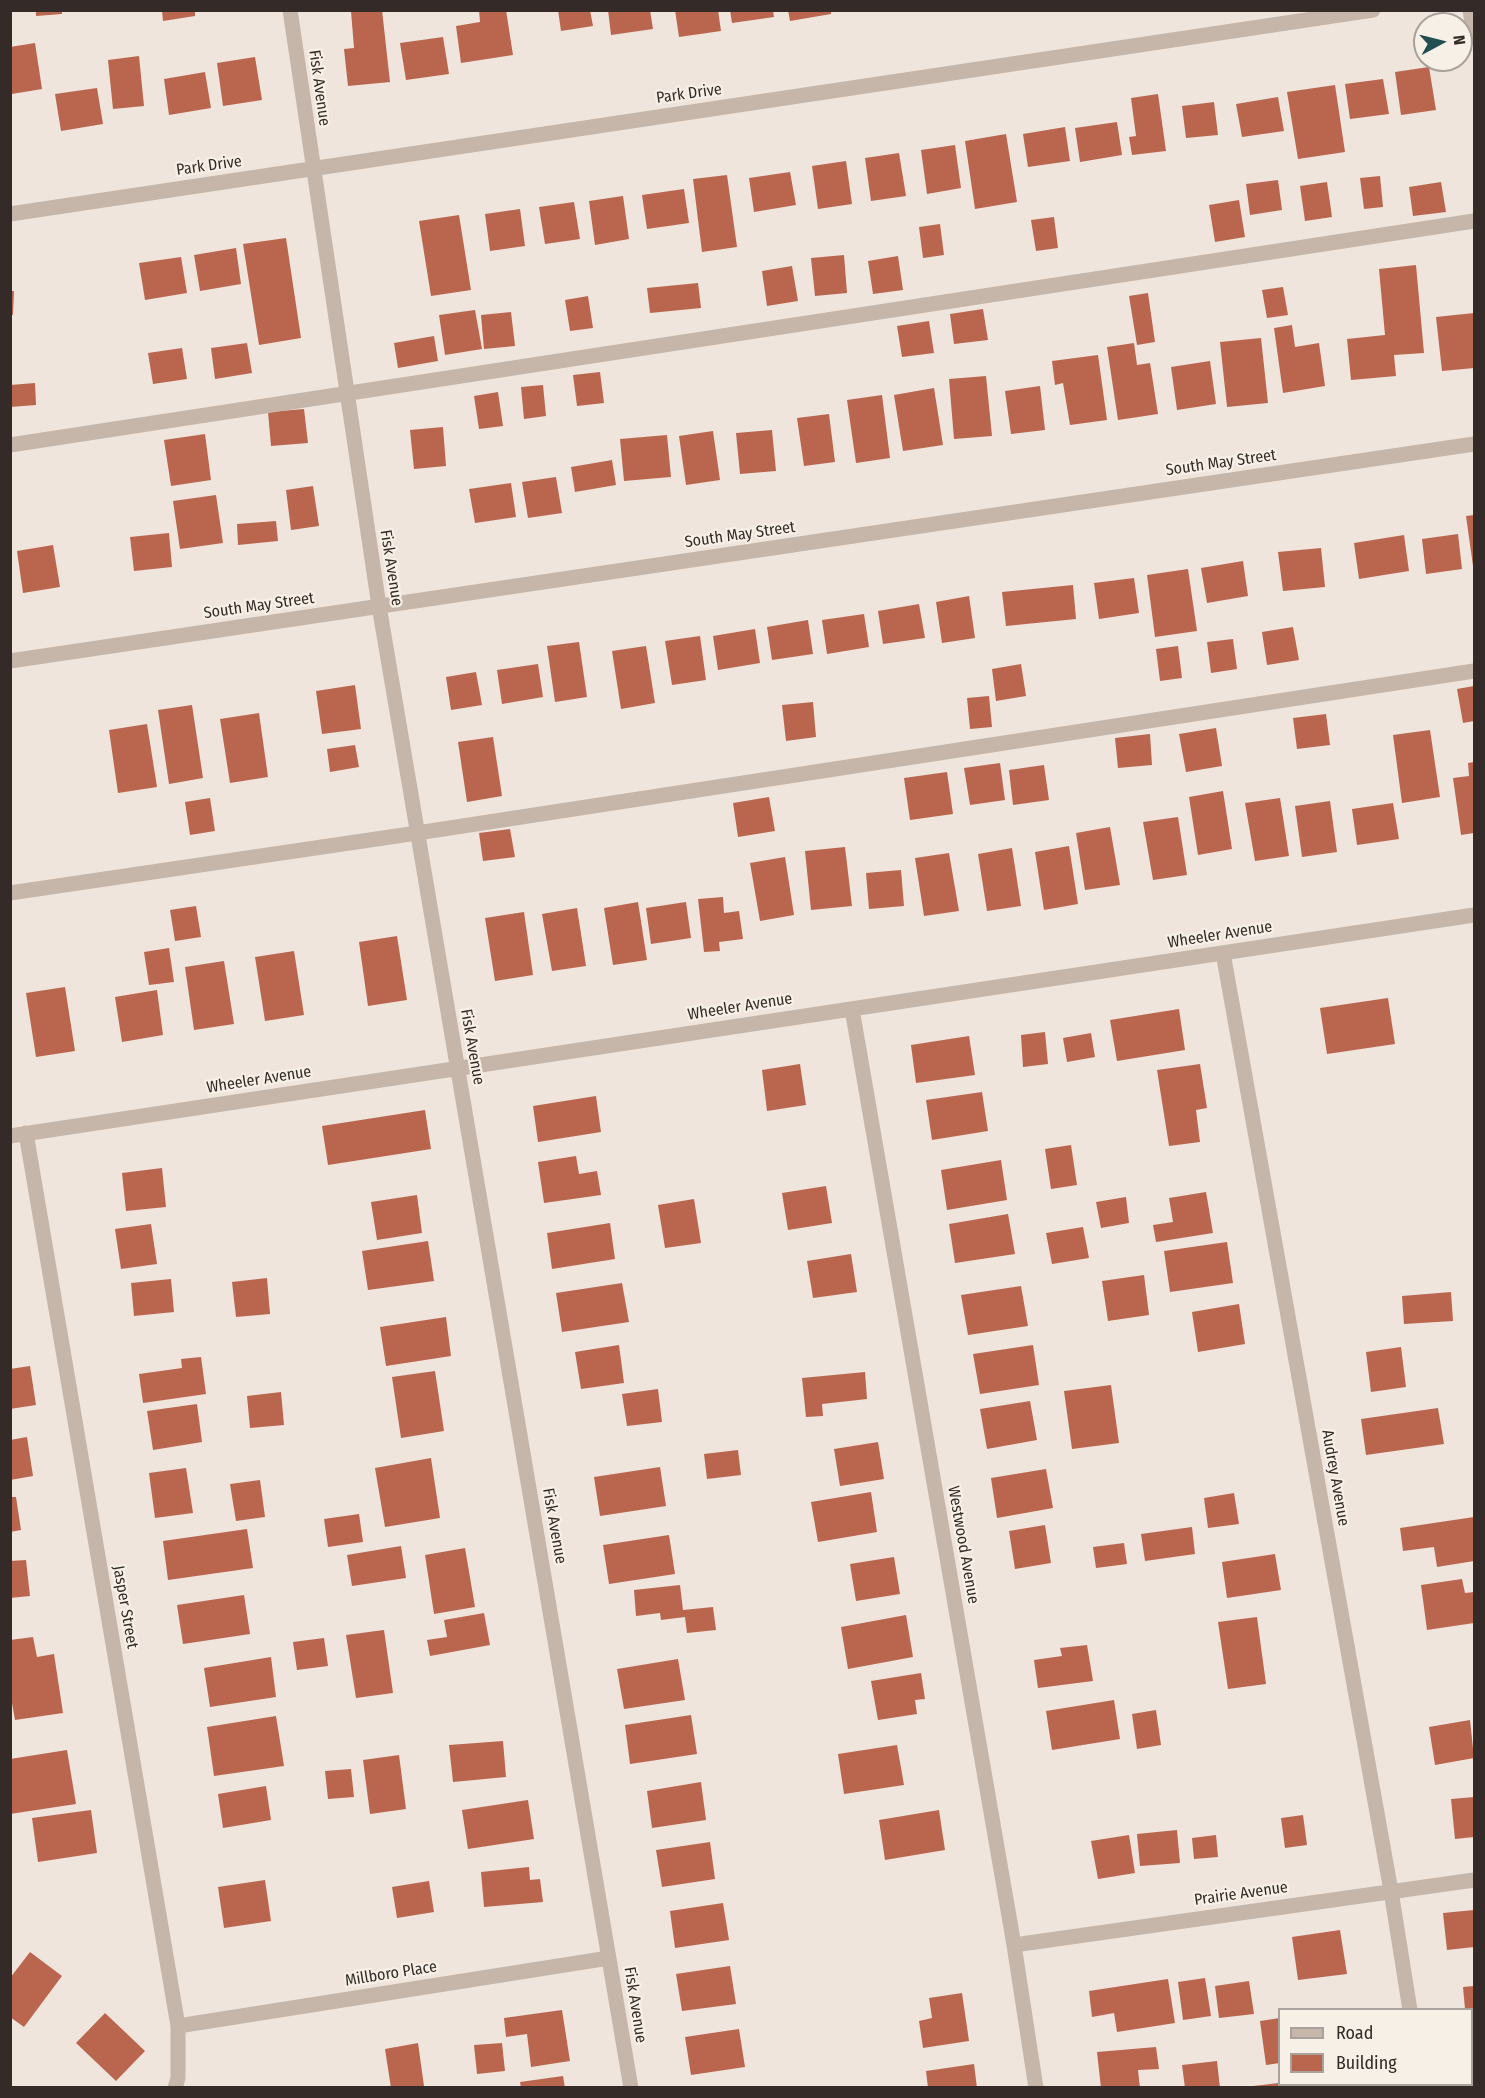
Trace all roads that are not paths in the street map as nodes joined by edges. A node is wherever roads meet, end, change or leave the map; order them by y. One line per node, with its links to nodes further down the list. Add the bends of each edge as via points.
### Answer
1 (290, 10): 5 (street, Fisk Avenue)
2 (1373, 10): 5 (street, Park Drive)
3 (1470, 10): 4 (street)
4 (1474, 37)
5 (312, 169): 6 (street, Park Drive); 8 (street, Fisk Avenue)
6 (10, 214)
7 (1474, 220): 8 (street)
8 (346, 395): 10 (street); 11 (street, Fisk Avenue)
9 (1474, 444): 11 (street, South May Street)
10 (10, 445)
11 (379, 606): 12 (street, South May Street); 14 (street, Fisk Avenue)
12 (10, 661)
13 (1474, 671): 14 (street)
14 (417, 833): 15 (street); 19 (street, Fisk Avenue)
15 (10, 893)
16 (1474, 915): 17 (street, Wheeler Avenue)
17 (1223, 953): 18 (street, Wheeler Avenue); 22 (street, Audrey Avenue)
18 (852, 1009): 19 (street, Wheeler Avenue); 23 (street, Westwood Avenue)
19 (458, 1068): 20 (street, Wheeler Avenue); 24 (street, Fisk Avenue)
20 (18, 1134): 26 (street, Jasper Street)
21 (1474, 1880): 22 (street, Prairie Avenue)
22 (1391, 1892): 23 (street, Prairie Avenue); 25 (street, Audrey Avenue)
23 (1014, 1945): 29 (street, Westwood Avenue)
24 (609, 1958): 26 (street, Millboro Place); 28 (street, Fisk Avenue)
25 (1410, 2008)
26 (178, 2026): 27 (street, Jasper Street)
27 (175, 2088)
28 (631, 2088)
29 (1036, 2088)

